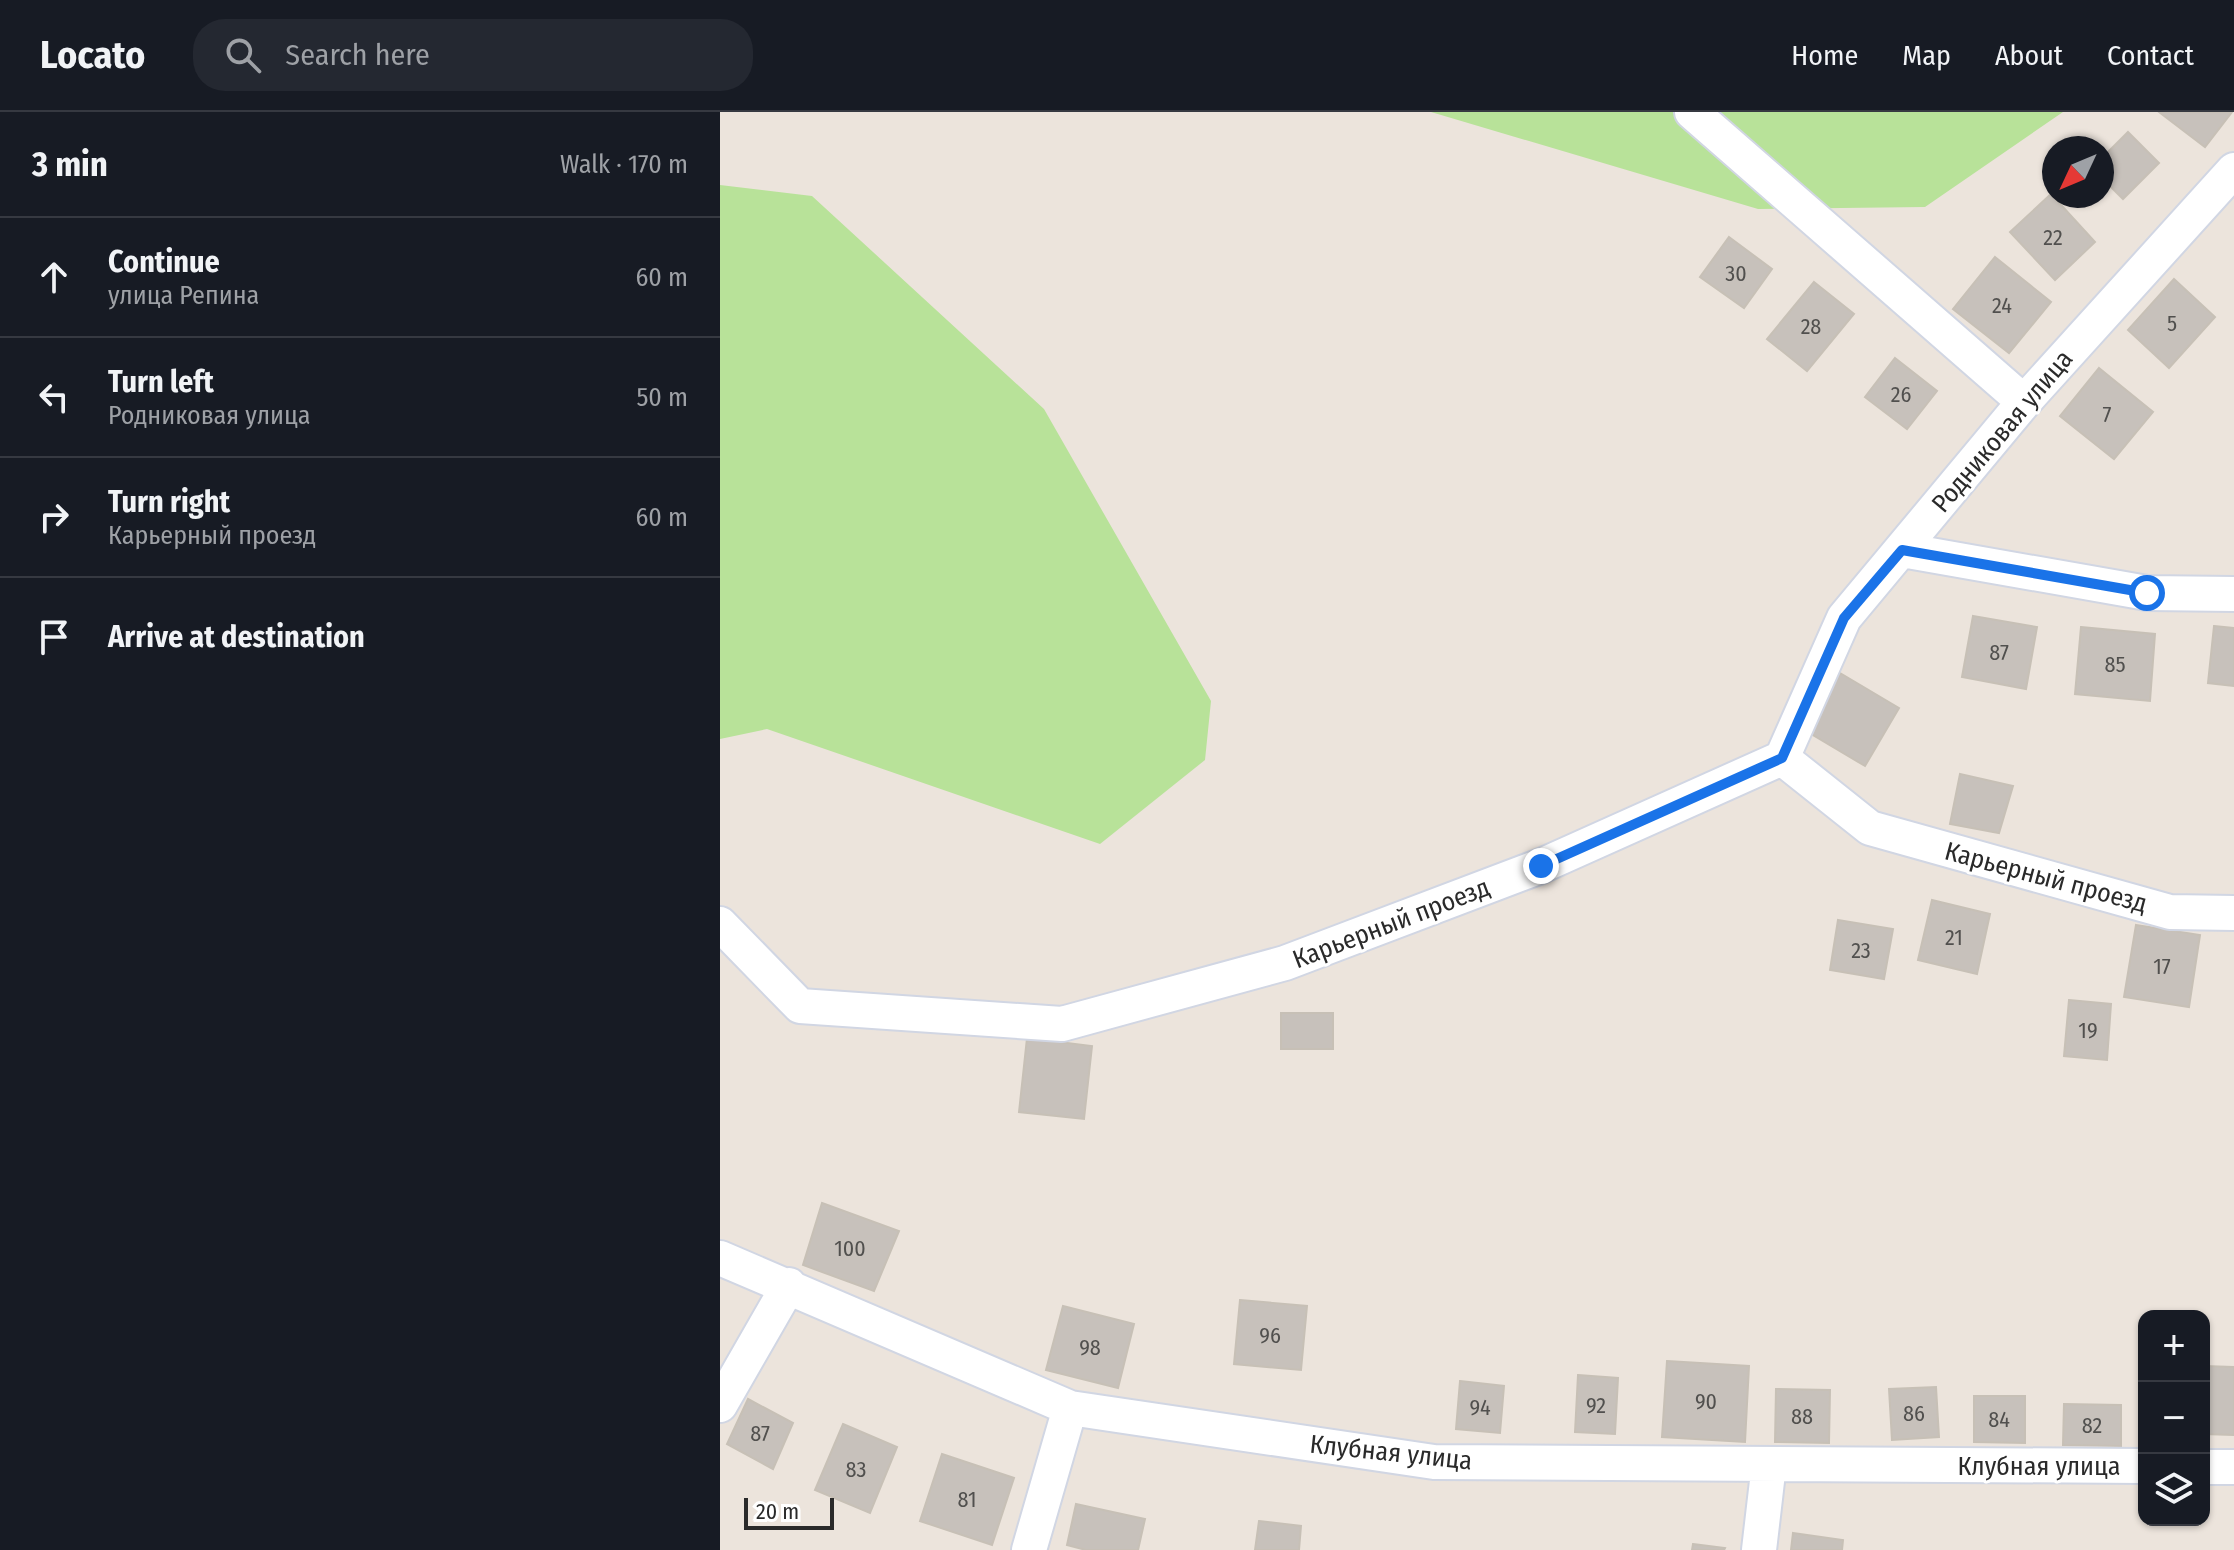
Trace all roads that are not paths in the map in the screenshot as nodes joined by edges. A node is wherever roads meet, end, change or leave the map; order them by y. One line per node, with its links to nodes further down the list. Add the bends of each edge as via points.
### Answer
1 (1692, 112): 3 (street)
2 (2234, 170): 3 (street, Родниковая улица)
3 (2024, 402): 4 (street, Родниковая улица)
4 (1902, 550): 5 (street, via 2147,593); 6 (street, Родниковая улица, via 1844,618)
5 (2234, 594)
6 (1782, 758): 7 (street, Карьерный проезд, via 1870,828 2170,912); 8 (street, Карьерный проезд, via 1541,866 1285,963 1062,1024 800,1006)
7 (2234, 913)
8 (720, 924)
9 (720, 1258): 10 (street, Клубная улица)
10 (789, 1285): 11 (street); 12 (street, Клубная улица)
11 (720, 1405)
12 (1070, 1408): 13 (street, Клубная улица, via 1434,1462); 17 (street)
13 (1769, 1464): 14 (street, Клубная улица); 18 (street)
14 (2138, 1466)
15 (2210, 1467): 16 (street)
16 (2234, 1467)
17 (1029, 1550)
18 (1759, 1550)

